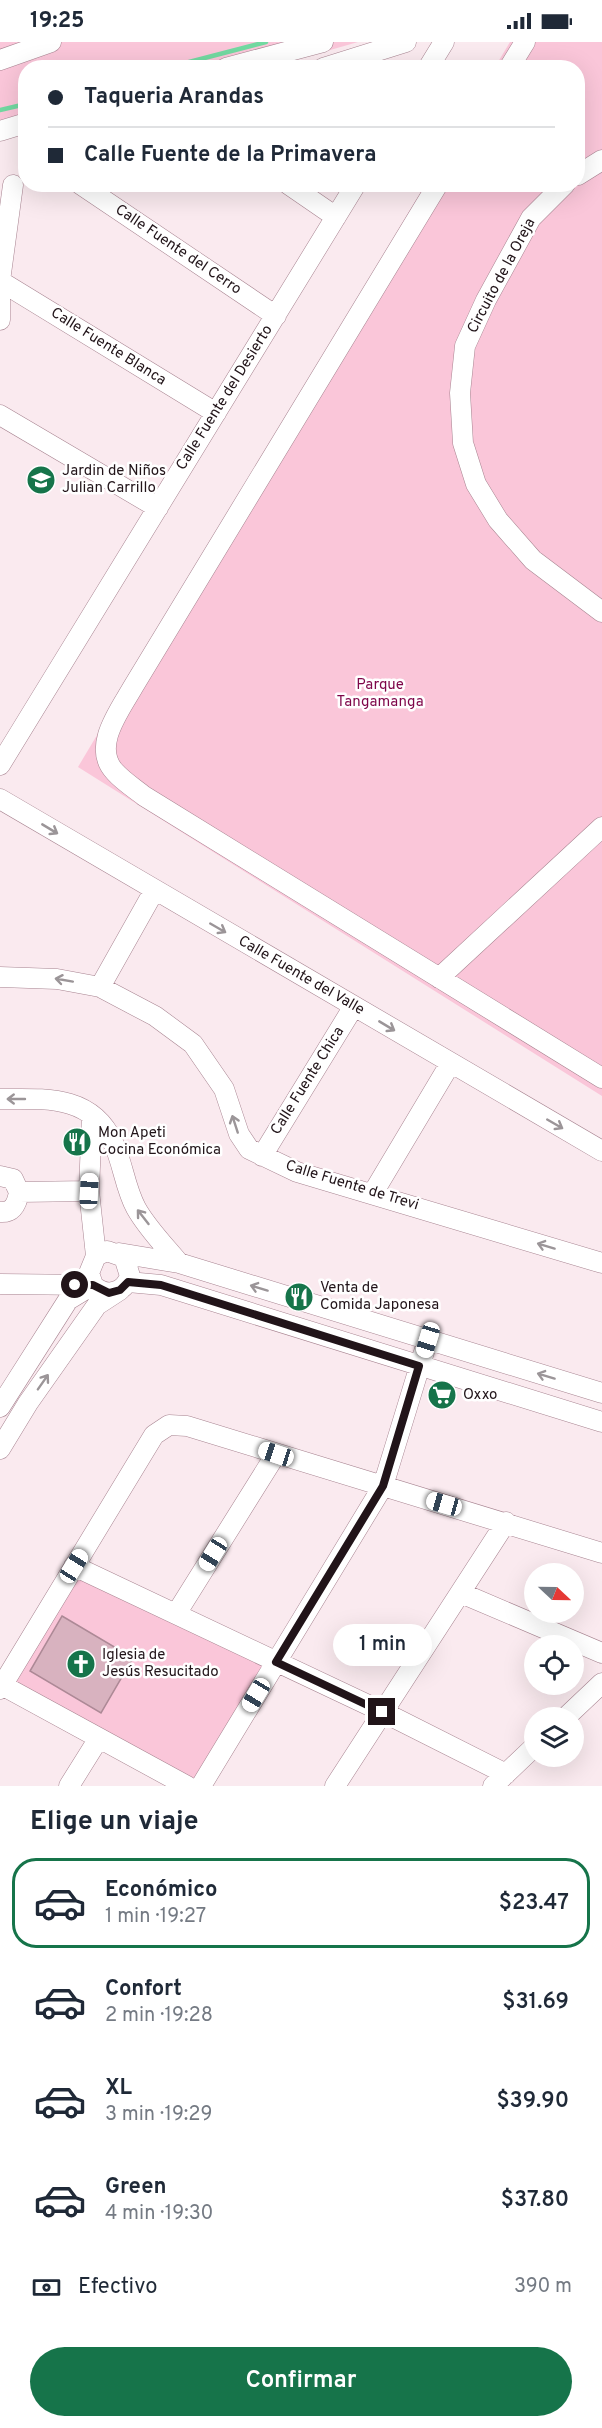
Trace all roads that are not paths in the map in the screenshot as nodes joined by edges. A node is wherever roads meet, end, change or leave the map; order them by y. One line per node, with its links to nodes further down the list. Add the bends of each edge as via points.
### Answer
1 (51, 42): 6 (street)
2 (323, 42): 7 (street)
3 (406, 42): 8 (street)
4 (444, 42): 9 (street)
5 (525, 42): 10 (street)
6 (0, 60)
7 (256, 60)
8 (349, 60)
9 (433, 60)
10 (514, 60)
11 (18, 125): 12 (street)
12 (0, 131)
13 (602, 160): 14 (street)
14 (585, 171)
15 (13, 186): 22 (street)
16 (92, 192): 23 (street, Calle Fuente del Cerro)
17 (300, 192): 21 (street)
18 (351, 192): 21 (street, Calle Fuente del Desierto)
19 (433, 192): 34 (street, via 133,687 109,730 105,753 113,771 144,796)
20 (557, 192): 28 (street, Circuito de la Oreja, via 531,218 465,346 460,393 463,442 476,484 498,520 533,560)
21 (336, 217): 23 (street, Calle Fuente del Desierto)
22 (0, 281): 24 (street); 25 (street, Calle Fuente Blanca)
23 (276, 316): 25 (street, Calle Fuente del Desierto)
24 (0, 320)
25 (216, 413): 27 (street, Calle Fuente del Desierto)
26 (0, 415): 27 (street)
27 (158, 508): 29 (street, Calle Fuente del Desierto)
28 (602, 612)
29 (0, 765)
30 (0, 799): 32 (street, Calle Fuente del Valle, one-way to 32)
31 (602, 827): 34 (street)
32 (154, 891): 35 (street); 36 (street, Calle Fuente del Valle, one-way to 36)
33 (0, 976): 35 (street, Calle Fuente de Trevi, one-way to 33, via 57,979)
34 (439, 978): 38 (street)
35 (100, 987): 42 (street, Calle Fuente de Trevi, one-way to 35, via 249,1149 239,1134 224,1089 193,1044 155,1016)
36 (354, 1006): 37 (street, Calle Fuente del Valle, one-way to 37); 42 (street, Calle Fuente Chica)
37 (450, 1064): 41 (street, Calle Fuente del Valle, one-way to 41); 46 (street)
38 (602, 1078)
39 (0, 1099): 40 (street, one-way to 39, via 74,1104 51,1099)
40 (92, 1114): 44 (street); 50 (street, one-way to 40, via 136,1208 112,1140)
41 (602, 1151)
42 (262, 1156): 46 (street, Calle Fuente de Trevi, via 297,1172)
43 (0, 1176): 45 (street, via 13,1179)
44 (89, 1191): 45 (street); 49 (street)
45 (19, 1192): 47 (street, via 13,1209)
46 (373, 1193): 51 (street, Calle Fuente de Trevi, one-way to 46)
47 (0, 1212)
48 (119, 1253): 49 (street, via 107,1251); 50 (street); 55 (street, via 130,1269)
49 (96, 1256): 54 (street, via 89,1273)
50 (179, 1263): 57 (street, one-way to 50)
51 (602, 1263)
52 (0, 1284): 53 (street)
53 (40, 1285): 54 (street); 56 (street, via 60,1289 65,1296)
54 (93, 1285): 55 (street, via 103,1292); 56 (street, via 74,1294)
55 (124, 1286): 58 (street, via 161,1285); 60 (street, one-way to 55, via 97,1305)
56 (64, 1307): 61 (street)
57 (428, 1340): 58 (street); 59 (street, one-way to 57)
58 (419, 1366): 62 (street); 65 (street)
59 (602, 1393)
60 (28, 1403): 61 (street); 63 (street)
61 (0, 1406)
62 (601, 1419)
63 (0, 1449)
64 (276, 1454): 65 (street); 68 (street, via 187,1426 169,1425 154,1435); 70 (street)
65 (383, 1486): 66 (street); 72 (street)
66 (506, 1522): 67 (street); 69 (street)
67 (602, 1553)
68 (74, 1566): 70 (street); 74 (street)
69 (461, 1593): 71 (street); 76 (street)
70 (176, 1614): 72 (street)
71 (602, 1653)
72 (276, 1662): 76 (street); 82 (street)
73 (602, 1683): 75 (street)
74 (1, 1686): 77 (street)
75 (577, 1707)
76 (382, 1712): 79 (street); 83 (street)
77 (99, 1738): 80 (street); 81 (street)
78 (524, 1757): 79 (street)
79 (500, 1780)
80 (69, 1786)
81 (187, 1786)
82 (201, 1786)
83 (335, 1786)

